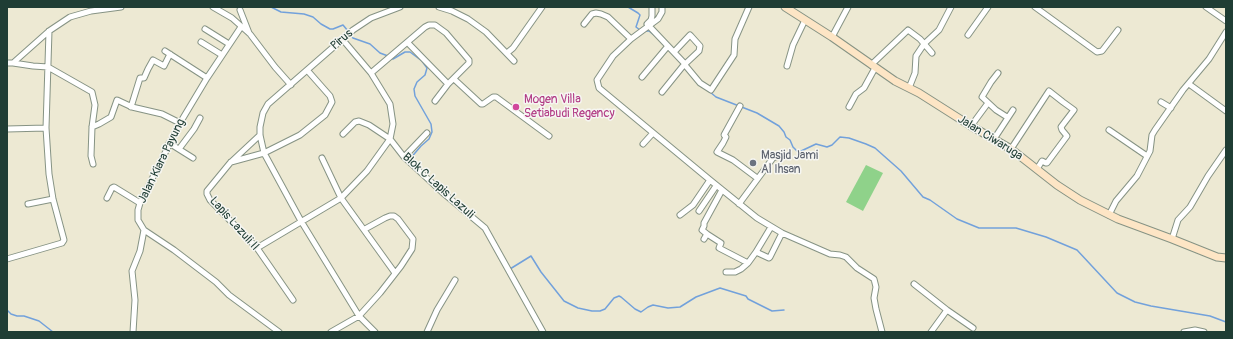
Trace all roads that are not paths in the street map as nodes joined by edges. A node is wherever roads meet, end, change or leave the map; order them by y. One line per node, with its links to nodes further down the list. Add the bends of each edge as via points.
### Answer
1 (121, 7): 16 (street)
2 (213, 7): 18 (street)
3 (400, 7): 33 (street, Pirus, via 371,18)
4 (439, 7): 17 (street)
5 (542, 7): 41 (street)
6 (652, 7): 25 (street, via 651,20)
7 (662, 7): 22 (street, via 660,15)
8 (749, 7): 47 (street, via 735,39 734,55 711,90 700,83)
9 (785, 7): 19 (street, Jalan Ciwaruga)
10 (848, 7): 31 (street)
11 (951, 7): 37 (street, via 939,30)
12 (988, 7): 30 (street)
13 (1035, 7): 26 (street, via 1097,52 1102,52)
14 (1206, 7): 20 (street)
15 (241, 8): 18 (street); 29 (street)
16 (91, 9): 27 (street, via 70,17)
17 (453, 9): 41 (street, via 486,32)
18 (232, 18): 23 (street)
19 (805, 20): 31 (street, Jalan Ciwaruga); 48 (street, via 792,45)
20 (1226, 21)
21 (584, 24): 32 (street, via 592,14 602,14)
22 (649, 26): 25 (street); 38 (street)
23 (241, 27): 29 (street); 36 (street, Jalan Kiara Payung)
24 (205, 29): 36 (street)
25 (644, 30): 32 (street)
26 (1118, 30)
27 (50, 31): 46 (street); 49 (street)
28 (1226, 32): 58 (street)
29 (250, 34): 59 (street)
30 (968, 34)
31 (832, 37): 50 (street, Jalan Ciwaruga)
32 (631, 39): 80 (street, via 609,61 597,84)
33 (343, 40): 51 (street, Pirus); 52 (street)
34 (201, 42): 44 (street)
35 (408, 43): 52 (street); 56 (street, via 429,25 440,28 469,60); 57 (street)
36 (229, 44): 44 (street, Jalan Kiara Payung)
37 (924, 44): 42 (street); 50 (street, via 908,30); 60 (street, via 916,56)
38 (668, 46): 40 (street); 54 (street)
39 (165, 51): 43 (street)
40 (674, 52): 47 (street); 47 (street, via 690,36 700,44 699,50)
41 (507, 53): 45 (street)
42 (932, 53)
43 (170, 54): 55 (street); 65 (street, via 164,66 153,60 144,78 140,78)
44 (222, 55): 55 (street, Jalan Kiara Payung)
45 (514, 61)
46 (10, 63): 49 (street)
47 (685, 64): 61 (street)
48 (787, 66)
49 (48, 67): 75 (street, via 92,92 95,105); 76 (street)
50 (873, 67): 60 (street, Jalan Ciwaruga); 67 (street, via 864,88 856,94)
51 (307, 70): 59 (street, Pirus); 91 (street, via 330,96 332,102 325,115 306,131)
52 (371, 73): 84 (street, via 391,107 393,124)
53 (998, 73): 64 (street, via 982,97)
54 (642, 77)
55 (207, 78): 73 (street, Jalan Kiara Payung)
56 (454, 79): 57 (street); 83 (street, via 481,104 496,97)
57 (448, 84): 62 (street)
58 (1189, 84): 68 (street); 70 (street)
59 (291, 85): 82 (street, Pirus, via 265,108)
60 (909, 88): 74 (street, Jalan Ciwaruga)
61 (662, 92)
62 (435, 101)
63 (1161, 102): 68 (street)
64 (988, 103): 71 (street); 74 (street)
65 (131, 106): 73 (street, via 162,114); 75 (street, via 117,100 111,117)
66 (740, 106): 100 (street, via 717,152 733,160)
67 (849, 107)
68 (1171, 108): 93 (street, via 1152,134)
69 (1013, 110): 71 (street)
70 (1226, 111)
71 (1007, 117): 85 (street)
72 (200, 118): 89 (street)
73 (180, 123): 86 (street, Jalan Kiara Payung)
74 (971, 126): 85 (street, Jalan Ciwaruga)
75 (92, 127): 98 (street)
76 (46, 128): 77 (street); 106 (street)
77 (7, 129)
78 (1109, 130): 93 (street)
79 (427, 133): 94 (street)
80 (653, 133): 87 (street); 101 (street)
81 (343, 134): 84 (street, Blok C Lapis Lazuli, via 359,121)
82 (260, 136): 91 (street); 97 (street, Lapis Lazuli II)
83 (549, 136)
84 (390, 139): 94 (street, Blok C Lapis Lazuli); 105 (street, via 367,171)
85 (994, 139): 88 (street, Jalan Ciwaruga)
86 (169, 143): 89 (street); 107 (street, Jalan Kiara Payung)
87 (644, 144)
88 (1011, 149): 99 (street, Jalan Ciwaruga); 99 (street, via 1049,91 1074,110 1061,127 1067,136 1047,163 1042,161)
89 (179, 150): 95 (street)
90 (1226, 150): 118 (street, via 1190,207 1178,220)
91 (264, 153): 97 (street); 113 (street)
92 (782, 156): 100 (street, via 773,158)
93 (1147, 156): 112 (street, via 1137,176)
94 (404, 157): 137 (street, Blok C Lapis Lazuli, via 486,228)
95 (192, 158)
96 (322, 158): 105 (street)
97 (230, 162): 119 (street, Lapis Lazuli II, via 207,191 208,196)
98 (93, 164)
99 (1037, 169): 112 (street, Jalan Ciwaruga, via 1080,200)
100 (757, 178): 109 (street)
101 (710, 180): 102 (street); 111 (street, via 692,206)
102 (716, 186): 103 (street); 110 (street)
103 (722, 190): 109 (street); 123 (street, via 702,230 705,237 721,243 719,248)
104 (107, 198): 107 (street, via 114,187)
105 (341, 198): 113 (street); 115 (street)
106 (53, 199): 108 (street); 122 (street, via 64,241)
107 (140, 203): 116 (street, Jalan Kiara Payung, via 138,220)
108 (28, 204)
109 (739, 204): 114 (street)
110 (699, 211)
111 (680, 215)
112 (1109, 215): 118 (street, Jalan Ciwaruga)
113 (301, 221): 119 (street); 130 (street)
114 (771, 227): 117 (street); 120 (street)
115 (364, 229): 125 (street); 125 (street, via 394,216 413,239 412,249)
116 (144, 230): 132 (street, Jalan Kiara Payung, via 140,251 132,271 135,300); 133 (street, via 174,250)
117 (782, 233): 120 (street, via 770,257); 138 (street, via 830,254 846,257 874,279 874,298)
118 (1172, 239): 121 (street, Jalan Ciwaruga, via 1217,257)
119 (257, 248): 128 (street, Lapis Lazuli II)
120 (756, 252): 123 (street)
121 (1226, 258)
122 (7, 259)
123 (748, 263): 124 (street, via 735,272)
124 (726, 272)
125 (394, 273): 130 (street)
126 (455, 280): 136 (street, via 436,310)
127 (914, 284): 129 (street)
128 (293, 300)
129 (947, 310): 131 (street); 139 (street)
130 (360, 316): 134 (street); 135 (street)
131 (973, 328)
132 (133, 332)
133 (279, 332)
134 (331, 332)
135 (375, 332)
136 (427, 332)
137 (543, 332)
138 (882, 332)
139 (931, 332)
140 (1184, 332): 141 (street)
141 (1204, 332)

